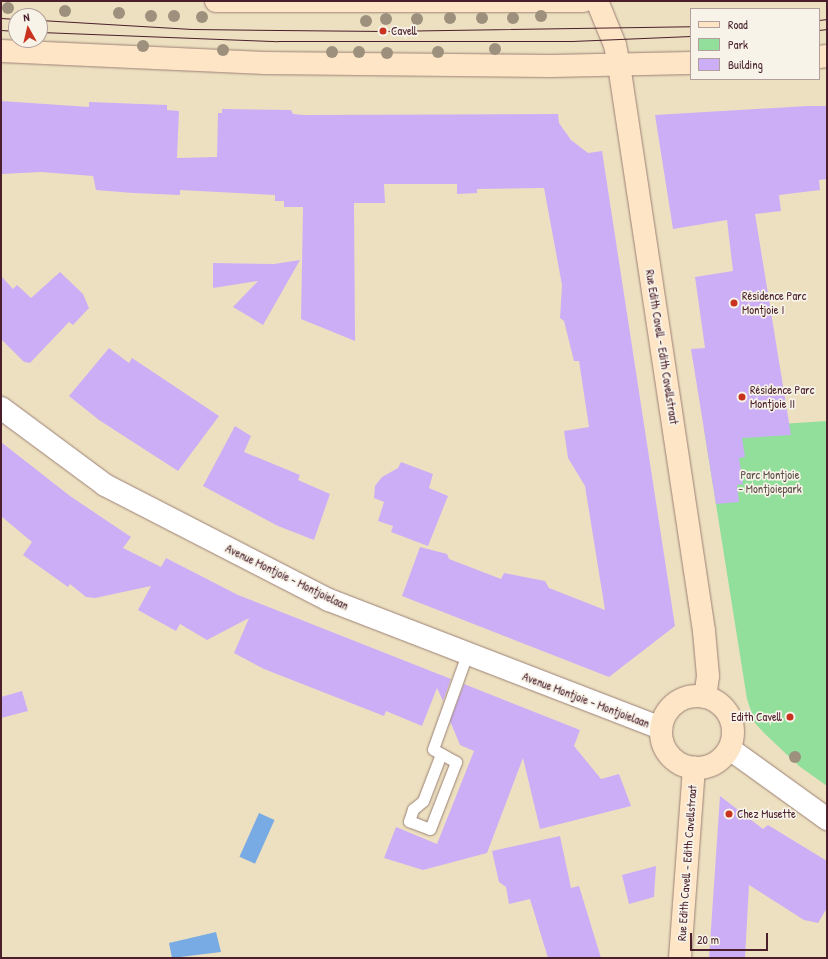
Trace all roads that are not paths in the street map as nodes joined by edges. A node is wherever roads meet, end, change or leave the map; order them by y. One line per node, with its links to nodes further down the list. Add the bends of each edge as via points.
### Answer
1 (216, 1): 2 (street)
2 (583, 1)
3 (597, 1): 6 (street, Rue Edith Cavell - Edith Cavellstraat, via 615,46)
4 (1, 51): 6 (street, via 265,63)
5 (690, 63): 6 (street)
6 (618, 65): 9 (street, Rue Edith Cavell - Edith Cavellstraat, via 704,631)
7 (1, 408): 8 (street, Avenue Montjoie - Montjoielaan, via 105,485 329,600)
8 (467, 654): 10 (street, Avenue Montjoie - Montjoielaan); 12 (lane, via 433,749)
9 (705, 697): 10 (street, via 690,697 676,703 666,714); 11 (street, via 728,713 733,734)
10 (661, 728): 13 (street, Rue Edith Cavell - Edith Cavellstraat, via 662,743 669,755 680,764)
11 (730, 748): 13 (street, Rue Edith Cavell - Edith Cavellstraat, via 715,764); 14 (street)
12 (441, 754): 12 (lane, via 456,762 430,829 409,821 413,809 423,801)
13 (694, 768): 15 (street, Rue Edith Cavell - Edith Cavellstraat)
14 (827, 819)
15 (680, 958)

